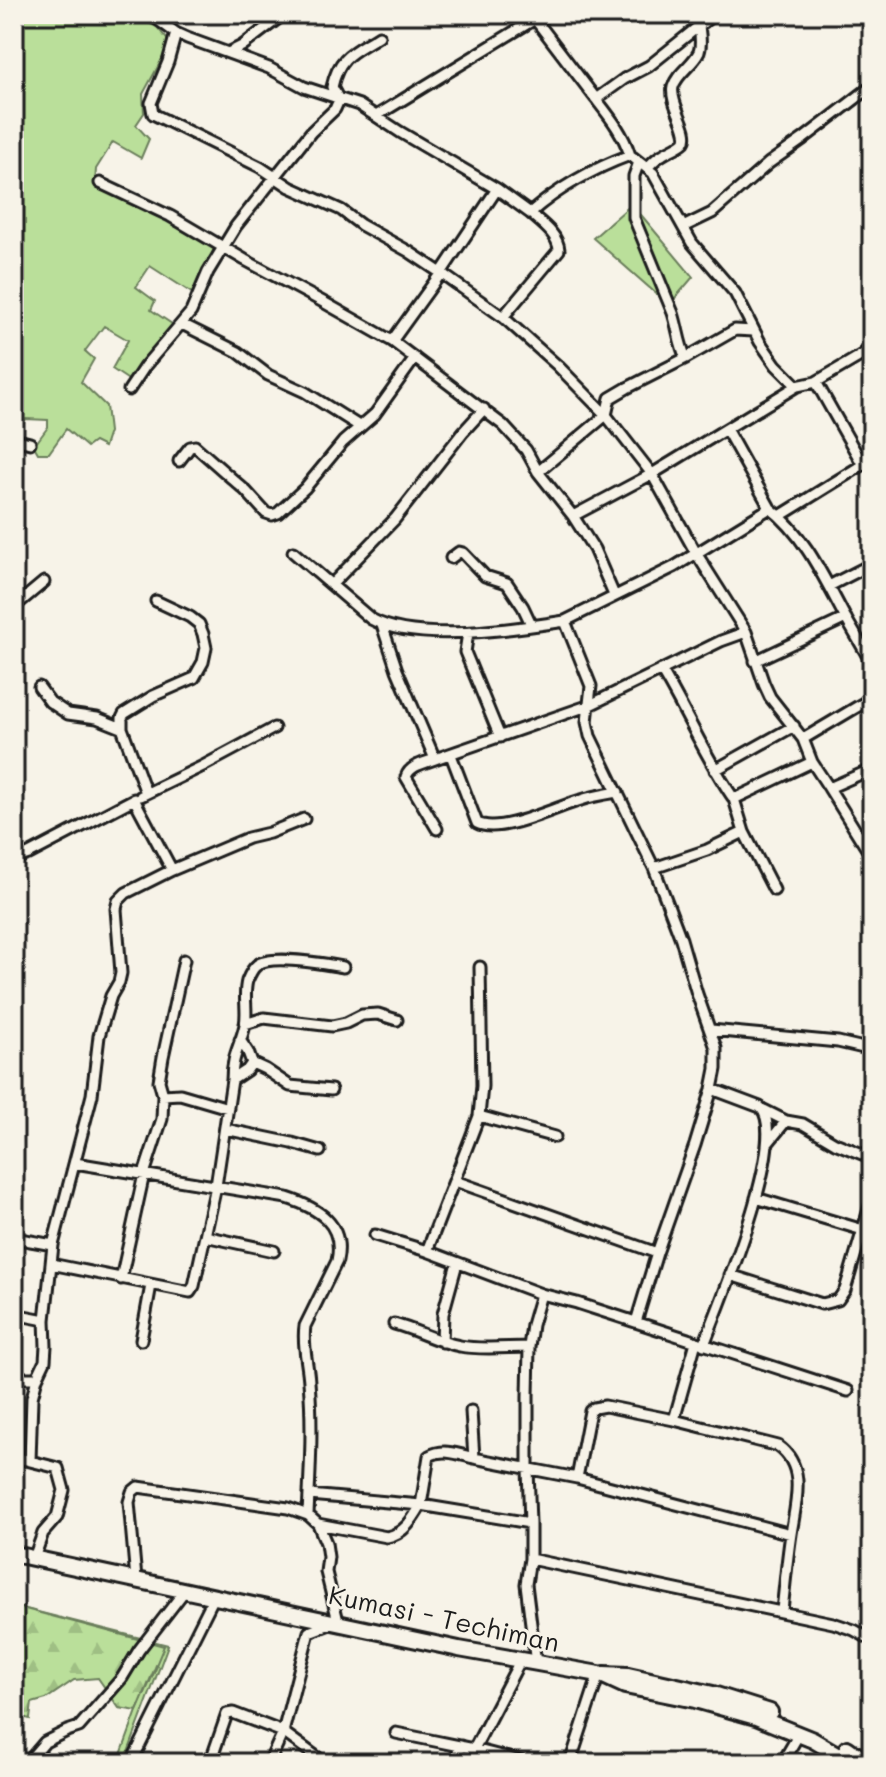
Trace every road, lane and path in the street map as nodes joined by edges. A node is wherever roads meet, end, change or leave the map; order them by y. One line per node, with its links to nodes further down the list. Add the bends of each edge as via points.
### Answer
1 (152, 14): 6 (street)
2 (284, 14): 8 (street)
3 (714, 14): 5 (street)
4 (536, 16): 12 (street); 14 (street)
5 (699, 26): 12 (street); 16 (street, via 699,53 673,86 673,103 686,138)
6 (176, 33): 9 (street); 17 (street, via 151,103 153,114)
7 (379, 36): 13 (street, via 340,64 332,87)
8 (242, 46): 9 (street); 10 (street)
9 (228, 53): 10 (street)
10 (243, 58): 13 (street)
11 (872, 86): 21 (street, via 712,213)
12 (596, 99): 15 (street, via 620,130)
13 (339, 100): 14 (street); 17 (street)
14 (376, 116): 19 (street)
15 (630, 155): 16 (street); 20 (street, via 576,179)
16 (644, 165): 21 (street); 32 (street, via 634,176 634,218)
17 (276, 176): 22 (street); 23 (street)
18 (100, 183): 22 (street)
19 (497, 189): 20 (street); 23 (street)
20 (530, 213): 25 (street, via 552,233 559,250)
21 (683, 227): 24 (street)
22 (224, 246): 26 (street); 29 (street)
23 (441, 273): 25 (street); 29 (street)
24 (744, 310): 27 (street); 28 (street)
25 (503, 317): 37 (street)
26 (182, 324): 35 (street); 38 (street)
27 (735, 330): 28 (street); 32 (street)
28 (754, 331): 34 (street)
29 (392, 341): 31 (street)
30 (872, 346): 33 (street)
31 (415, 358): 36 (street); 38 (street, via 375,414)
32 (686, 358): 37 (street, via 610,398)
33 (816, 382): 34 (street); 43 (street)
34 (797, 386): 39 (street)
35 (129, 390)
36 (484, 409): 44 (street, via 526,450); 54 (street, via 395,519)
37 (606, 415): 44 (street); 45 (street)
38 (359, 426): 42 (street, via 305,488 272,515 195,446)
39 (726, 429): 45 (street); 46 (street)
40 (14, 439): 41 (street)
41 (30, 443)
42 (179, 461)
43 (867, 462): 48 (street)
44 (538, 472): 47 (street)
45 (652, 474): 47 (street); 50 (street)
46 (770, 508): 48 (street); 50 (street)
47 (573, 516): 56 (street)
48 (780, 516): 55 (street)
49 (293, 552): 54 (street)
50 (696, 553): 56 (street); 63 (street)
51 (451, 558): 62 (street, via 463,553 485,576 507,583)
52 (872, 564): 55 (street)
53 (44, 582): 58 (street)
54 (332, 584): 61 (street)
55 (829, 586): 59 (street)
56 (614, 595): 60 (street)
57 (156, 601): 72 (street, via 199,624 206,648 203,662 194,678 124,714)
58 (14, 607)
59 (846, 618): 65 (street); 66 (street)
60 (565, 621): 62 (street); 70 (street, via 588,674)
61 (382, 625): 64 (street); 77 (street)
62 (532, 626): 64 (street)
63 (746, 632): 65 (street); 67 (street)
64 (468, 633): 74 (street, via 465,652)
65 (755, 661): 71 (street, via 770,697)
66 (872, 664)
67 (661, 670): 70 (street); 80 (street)
68 (39, 687): 72 (street, via 68,714)
69 (872, 698): 75 (street)
70 (590, 705): 74 (street); 82 (street, via 588,729)
71 (794, 726): 75 (street); 80 (street)
72 (122, 728): 83 (street)
73 (274, 728): 83 (street)
74 (500, 737): 76 (street)
75 (803, 739): 78 (street)
76 (451, 755): 77 (street); 82 (street, via 477,823 484,826 513,824)
77 (435, 759): 87 (street, via 412,768 406,777)
78 (812, 762): 81 (street); 85 (street)
79 (872, 769): 81 (street)
80 (715, 770): 85 (street)
81 (829, 788): 89 (street)
82 (618, 792): 91 (street)
83 (146, 793): 84 (street)
84 (134, 799): 90 (street); 92 (street)
85 (734, 799): 88 (street)
86 (304, 819): 92 (street)
87 (437, 829)
88 (744, 832): 91 (street); 93 (street)
89 (872, 857)
90 (14, 859)
91 (654, 868): 99 (street)
92 (172, 870): 118 (street, via 118,901 121,973 99,1036 92,1095)
93 (774, 890)
94 (184, 960): 108 (street, via 159,1081)
95 (343, 967): 98 (street, via 314,961 267,960 256,965 246,984)
96 (480, 967): 111 (street)
97 (397, 1020): 98 (street, via 378,1014 332,1026 264,1018)
98 (245, 1024): 100 (street)
99 (711, 1030): 101 (street); 106 (street, via 717,1058)
100 (240, 1040): 103 (street); 105 (street)
101 (872, 1050)
102 (14, 1063): 104 (street)
103 (252, 1063): 105 (street); 107 (street, via 290,1086)
104 (14, 1074)
105 (232, 1080): 109 (street)
106 (712, 1089): 110 (street); 131 (street)
107 (331, 1090)
108 (163, 1095): 109 (street, via 180,1094); 119 (street, via 162,1119)
109 (228, 1108): 113 (street)
110 (764, 1110): 112 (street); 115 (street)
111 (479, 1116): 114 (street); 120 (street)
112 (786, 1121): 115 (street); 117 (street)
113 (225, 1129): 116 (street); 121 (street)
114 (555, 1137)
115 (767, 1145): 122 (street)
116 (320, 1151)
117 (872, 1158)
118 (75, 1163): 119 (street); 128 (street)
119 (144, 1174): 121 (street); 135 (street)
120 (455, 1181): 130 (street); 131 (street)
121 (216, 1186): 126 (street); 156 (street, via 309,1205 336,1233 337,1261 303,1337 309,1383)
122 (756, 1198): 124 (street); 134 (street)
123 (872, 1199): 124 (street)
124 (863, 1230): 134 (street, via 845,1290 830,1303)
125 (375, 1235): 130 (street)
126 (205, 1236): 129 (street); 136 (street, via 190,1292)
127 (14, 1238): 128 (street)
128 (53, 1245): 133 (street)
129 (274, 1251)
130 (427, 1251): 132 (street)
131 (657, 1253): 140 (street)
132 (457, 1263): 137 (street); 143 (street, via 443,1314)
133 (51, 1264): 135 (street); 139 (street)
134 (730, 1275): 144 (street)
135 (121, 1279): 136 (street)
136 (151, 1285): 142 (street)
137 (541, 1294): 140 (street); 145 (street)
138 (14, 1314): 139 (street)
139 (45, 1320): 147 (street, via 45,1361)
140 (636, 1322): 144 (street)
141 (394, 1324): 143 (street)
142 (141, 1340)
143 (442, 1342): 145 (street)
144 (700, 1344): 148 (street); 150 (street)
145 (529, 1347): 154 (street)
146 (14, 1378): 147 (street)
147 (37, 1378): 153 (street)
148 (848, 1391)
149 (471, 1411): 152 (street)
150 (674, 1420): 155 (street, via 594,1408); 161 (street, via 786,1452 799,1494)
151 (14, 1457): 153 (street)
152 (474, 1458): 154 (street); 157 (street, via 445,1451 429,1456)
153 (30, 1461): 163 (street, via 58,1468 64,1490 57,1517 43,1533)
154 (528, 1469): 155 (street); 159 (street)
155 (577, 1478): 161 (street)
156 (309, 1495): 157 (street); 158 (street)
157 (421, 1505): 159 (street); 160 (street, via 398,1535)
158 (308, 1515): 160 (street); 165 (street, via 138,1487 129,1502)
159 (530, 1523): 164 (street)
160 (318, 1524): 169 (street)
161 (791, 1534): 168 (street)
162 (14, 1554): 163 (highway, Kumasi - Techiman)
163 (34, 1558): 165 (highway, Kumasi - Techiman)
164 (530, 1559): 168 (street); 172 (street, via 526,1584)
165 (136, 1579): 166 (highway, Kumasi - Techiman)
166 (186, 1589): 167 (highway, Kumasi - Techiman); 179 (street, via 79,1727 45,1742)
167 (215, 1595): 169 (highway, Kumasi - Techiman); 180 (street)
168 (782, 1610): 170 (street)
169 (338, 1621): 171 (highway, Kumasi - Techiman); 174 (street, via 309,1632)
170 (872, 1640)
171 (520, 1661): 172 (highway, Kumasi - Techiman); 178 (street)
172 (536, 1664): 173 (highway, Kumasi - Techiman)
173 (599, 1674): 176 (highway, Kumasi - Techiman, via 625,1686 695,1700); 186 (street); 189 (highway, via 628,1675 760,1708 817,1731)
174 (283, 1732): 181 (street, via 227,1714); 182 (street); 183 (street)
175 (396, 1733): 177 (street)
176 (799, 1734): 187 (street); 188 (highway, Kumasi - Techiman)
177 (461, 1746): 178 (street); 184 (street)
178 (474, 1749): 185 (street)
179 (31, 1763)
180 (131, 1763)
181 (210, 1763)
182 (269, 1763)
183 (325, 1763)
184 (453, 1763)
185 (528, 1763)
186 (570, 1763)
187 (782, 1763)
188 (852, 1763)
189 (869, 1763)

